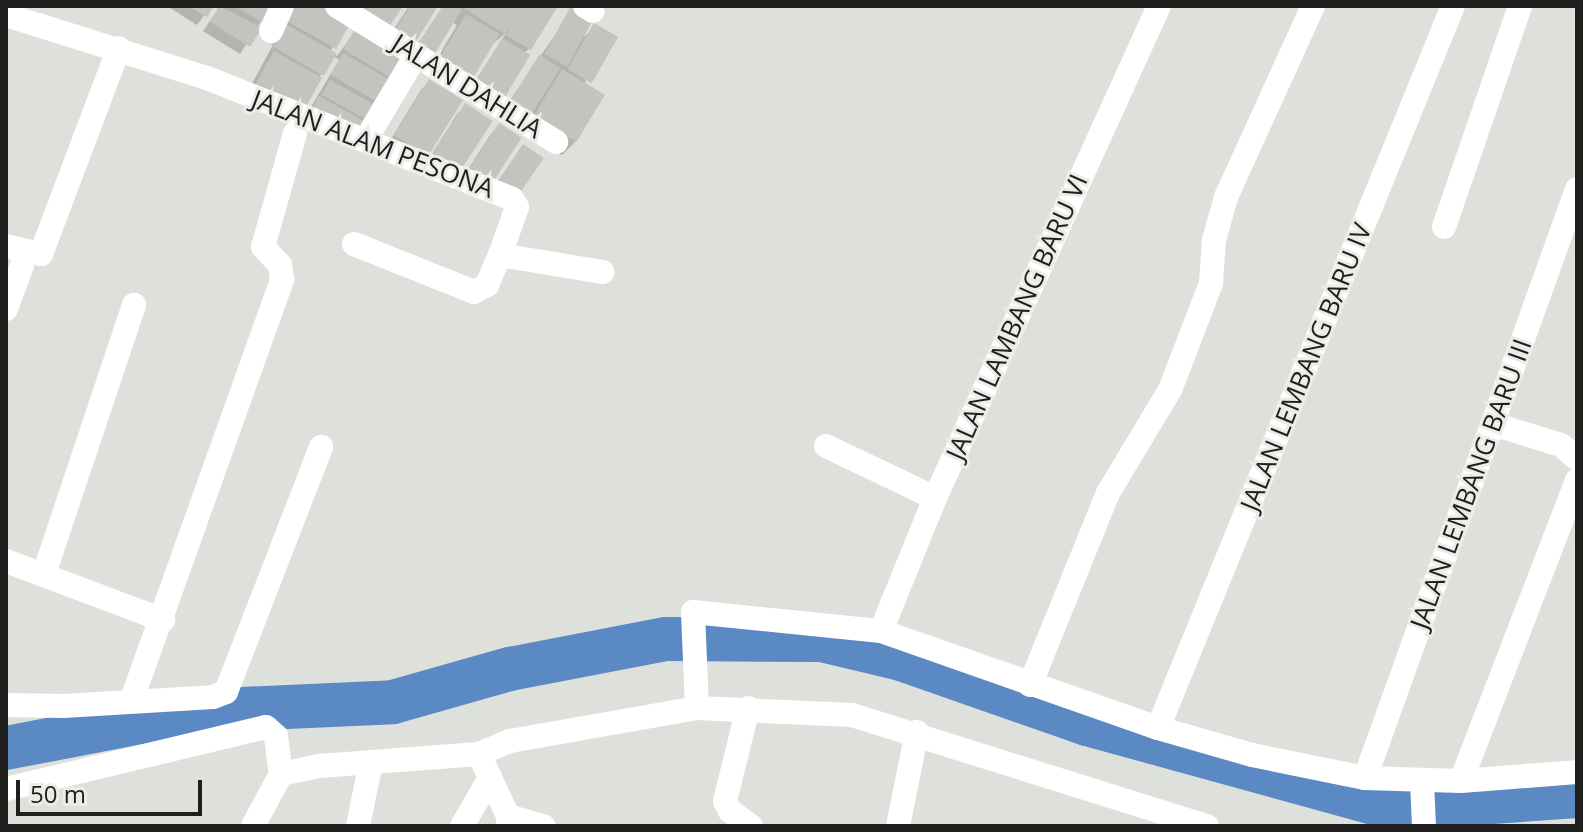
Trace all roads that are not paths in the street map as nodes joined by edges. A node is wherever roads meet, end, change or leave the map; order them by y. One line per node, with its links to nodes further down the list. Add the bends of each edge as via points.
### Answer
1 (10, 6): 8 (street)
2 (282, 6): 9 (street)
3 (337, 6): 11 (street, JALAN DAHLIA)
4 (1159, 6): 29 (street, JALAN LAMBANG BARU VI)
5 (1313, 6): 34 (street, via 1226,197 1214,240 1211,283 1170,390 1108,493)
6 (1453, 6): 39 (street, JALAN LEMBANG BARU IV)
7 (1520, 6): 16 (street)
8 (6, 15): 10 (street, JALAN ALAM PESONA)
9 (271, 31)
10 (119, 48): 18 (street, via 41,254); 19 (street, JALAN ALAM PESONA, via 512,199 517,207)
11 (416, 55): 12 (street); 14 (street, JALAN DAHLIA)
12 (372, 129)
13 (295, 133): 32 (street, via 263,247 280,265 282,279)
14 (556, 142)
15 (1577, 189): 24 (street, JALAN LEMBANG BARU III)
16 (1444, 227)
17 (354, 244): 19 (street, via 474,292 487,285)
18 (6, 246)
19 (500, 255): 21 (street)
20 (22, 265): 23 (street)
21 (603, 272)
22 (134, 305): 31 (street)
23 (6, 309)
24 (1493, 424): 27 (street, via 1561,445); 46 (street, JALAN LEMBANG BARU III)
25 (826, 446): 29 (street)
26 (321, 447): 35 (street, via 226,692 213,697)
27 (1577, 459)
28 (1577, 481): 47 (street)
29 (935, 498): 33 (street, JALAN LAMBANG BARU VI)
30 (6, 561): 31 (street)
31 (44, 574): 32 (street)
32 (163, 620): 35 (street)
33 (881, 631): 34 (street); 37 (street, via 693,612)
34 (1030, 685): 39 (street)
35 (132, 699): 36 (street)
36 (6, 705)
37 (697, 708): 38 (street); 41 (street, via 510,741)
38 (748, 708): 40 (street, via 852,715); 55 (street, via 725,801)
39 (1158, 728): 46 (street, via 1252,755)
40 (917, 732): 56 (street); 57 (street)
41 (479, 754): 42 (street); 45 (street)
42 (371, 762): 44 (street); 52 (street)
43 (1576, 770): 47 (street)
44 (281, 774): 48 (street, via 276,736 266,727); 51 (street)
45 (490, 778): 50 (street); 53 (street)
46 (1365, 778): 49 (street)
47 (1461, 781): 49 (street)
48 (6, 789)
49 (1423, 791): 58 (street)
50 (508, 821): 54 (street)
51 (253, 826)
52 (358, 826)
53 (462, 826)
54 (544, 826)
55 (751, 826)
56 (898, 826)
57 (1207, 826)
58 (1424, 826)

